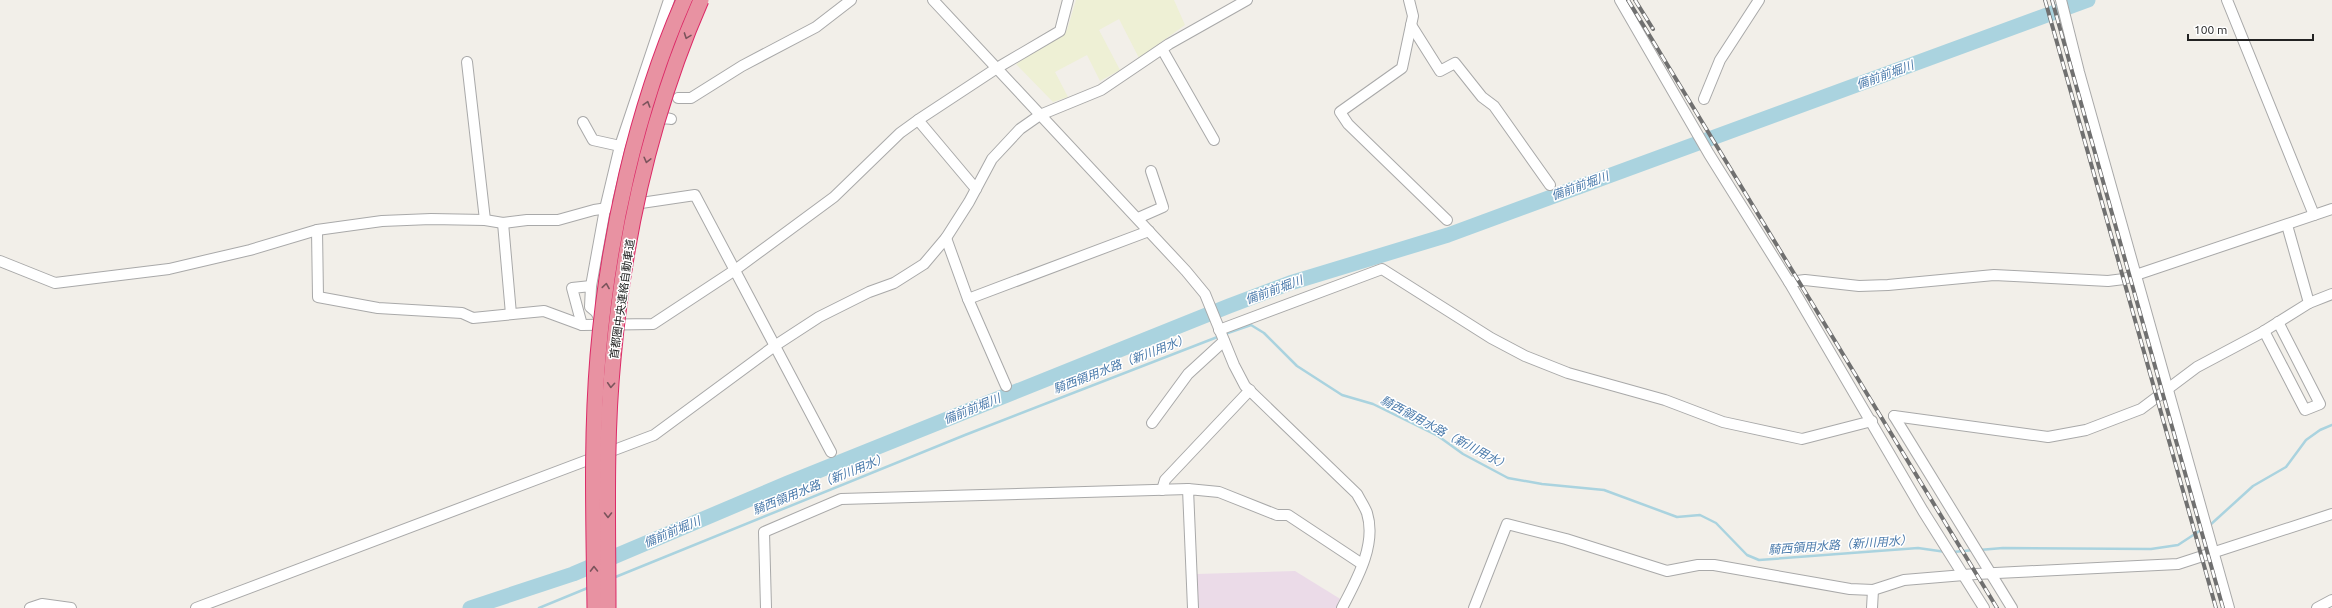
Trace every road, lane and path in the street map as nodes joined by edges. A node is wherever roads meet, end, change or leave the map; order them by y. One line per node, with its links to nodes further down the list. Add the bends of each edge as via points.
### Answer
1 (669, 0): 24 (street)
2 (684, 0): 73 (highway, 首都圏中央連絡自動車道, one-way to 2, bridge, via 593,467 603,308 611,254 637,140 656,74)
3 (701, 0): 74 (highway, 首都圏中央連絡自動車道, one-way to 74, bridge, via 671,79 653,137 626,257 613,359 609,417)
4 (851, 0): 17 (street, via 816,27 742,66 691,98)
5 (933, 0): 16 (street)
6 (1068, 0): 16 (street, via 1060,31)
7 (1247, 0): 14 (street)
8 (1409, 0): 13 (street, via 1414,16)
9 (1620, 0): 42 (street, via 1694,124 1696,132)
10 (1759, 0): 18 (street, via 1720,60)
11 (2061, 0): 41 (street)
12 (2227, 0): 30 (street)
13 (1412, 25): 26 (street, via 1440,70 1455,63 1482,97 1494,106); 33 (street, via 1402,68 1340,112 1348,124)
14 (1162, 48): 19 (street, via 1101,90); 23 (street)
15 (467, 62): 32 (street)
16 (997, 68): 19 (street); 21 (street)
17 (678, 98)
18 (1704, 99)
19 (1040, 115): 27 (street, via 1020,129 992,159); 31 (street)
20 (671, 118): 24 (street, via 664,117 639,136)
21 (918, 120): 27 (street); 40 (street, via 900,133 834,197)
22 (583, 122): 24 (street, via 593,140)
23 (1214, 140)
24 (621, 143): 28 (street)
25 (1151, 171): 31 (street, via 1163,208)
26 (1550, 184)
27 (976, 189): 38 (street)
28 (605, 209): 34 (street, via 558,220); 40 (street, via 695,195); 43 (street)
29 (2332, 209): 30 (street)
30 (2314, 215): 35 (street)
31 (1138, 218): 37 (street)
32 (485, 220): 34 (street); 36 (street, via 382,221)
33 (1447, 220)
34 (503, 223): 47 (street)
35 (2287, 225): 41 (street); 46 (street)
36 (317, 230): 39 (street, via 250,250 169,269 55,283); 47 (street, via 318,298 378,308 462,313 473,318)
37 (1149, 231): 45 (street); 51 (street, via 1205,294)
38 (946, 238): 45 (street); 54 (street, via 924,264 894,283 869,292 819,317)
39 (0, 261)
40 (735, 270): 50 (street, via 653,324); 54 (street)
41 (2136, 274): 42 (street, via 2108,281 1994,275 1888,286 1859,286 1805,280); 56 (street)
42 (1789, 282): 58 (street)
43 (591, 286): 49 (street, via 572,288); 50 (street, via 590,307)
44 (2332, 294): 46 (street)
45 (968, 299): 55 (street)
46 (2309, 303): 48 (street)
47 (511, 314): 49 (street, via 544,311)
48 (2278, 322): 52 (street); 52 (street, via 2320,404 2305,410)
49 (582, 325): 50 (street)
50 (603, 325)
51 (1219, 330): 53 (street); 58 (street, via 1382,269 1491,338 1525,356 1568,373 1665,400 1723,422 1802,439)
52 (2264, 332): 56 (street, via 2197,367)
53 (1224, 341): 57 (street, via 1234,365); 59 (street, via 1188,374)
54 (776, 345): 60 (street); 72 (street, via 654,435)
55 (1006, 386)
56 (2167, 388): 64 (street); 66 (street, via 2141,409 2086,430 2048,437 1894,416)
57 (1250, 390): 62 (street, via 1165,480); 65 (street, via 1357,494 1367,514 1370,537)
58 (1872, 421): 67 (street)
59 (1152, 423)
60 (831, 452)
61 (1188, 489): 62 (street); 65 (street, via 1219,492 1276,515 1288,515); 76 (street)
62 (1162, 490): 75 (street, via 841,499 764,532)
63 (2332, 514): 64 (street)
64 (2214, 553): 66 (street, via 2178,564); 82 (street)
65 (1362, 564): 77 (street)
66 (1991, 573): 67 (street); 81 (street)
67 (1965, 576): 68 (street, via 1904,580); 80 (street)
68 (1873, 590): 78 (street, via 1850,590 1714,565 1698,565 1667,571 1566,539 1507,524); 79 (street)
69 (2332, 600): 83 (street)
70 (30, 608): 71 (street, via 42,604)
71 (72, 608)
72 (196, 608)
73 (595, 608)
74 (608, 608)
75 (766, 608)
76 (1193, 608)
77 (1342, 608)
78 (1474, 608)
79 (1872, 608)
80 (1984, 608)
81 (2012, 608)
82 (2229, 608)
83 (2316, 608)

